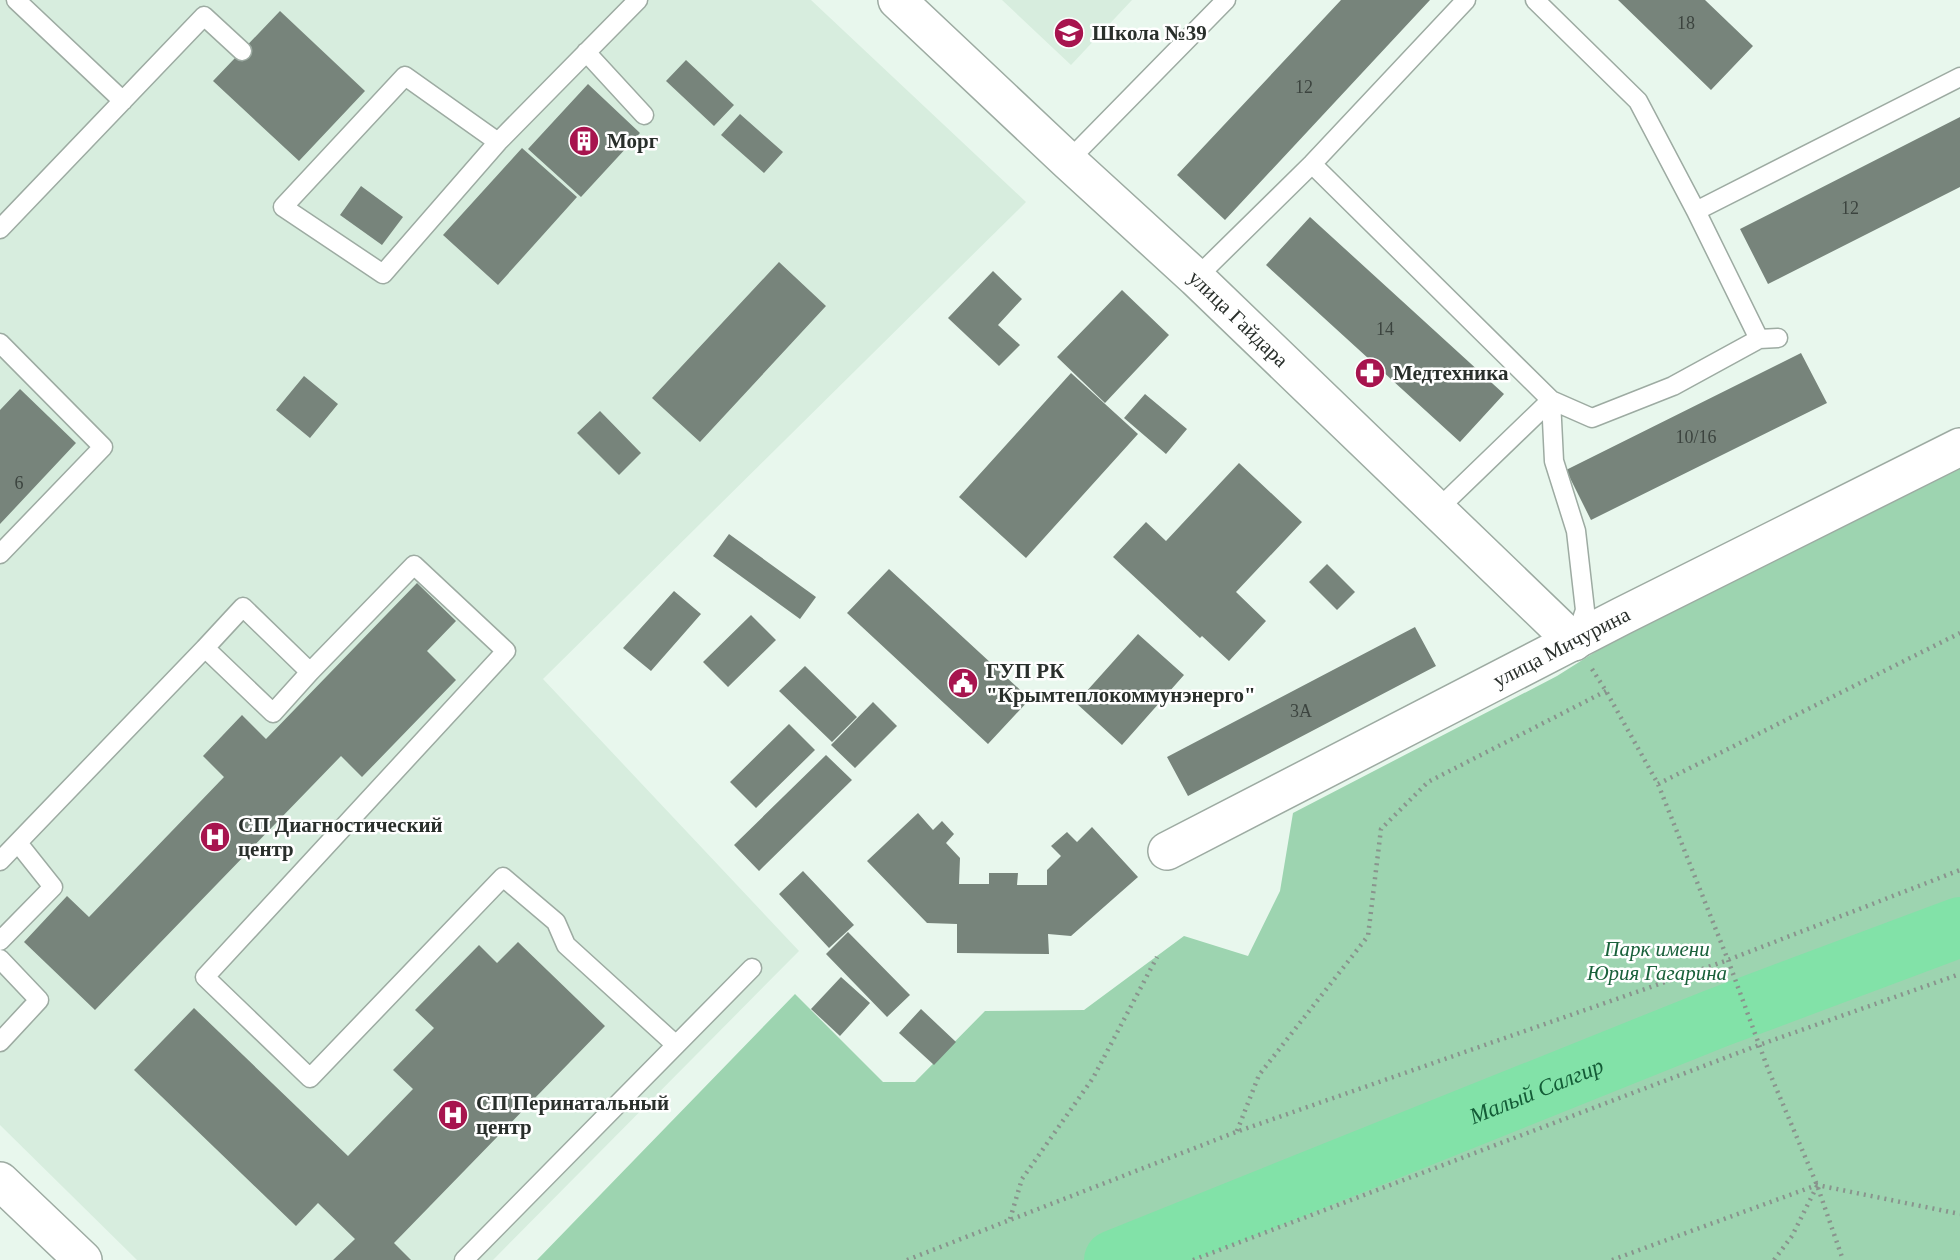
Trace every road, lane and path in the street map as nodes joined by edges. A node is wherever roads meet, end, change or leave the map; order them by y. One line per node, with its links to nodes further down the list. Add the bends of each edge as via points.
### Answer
1 (16, 0): 10 (lane)
2 (638, 0): 8 (lane)
3 (897, 0): 13 (street, улица Гайдара)
4 (1226, 0): 13 (lane)
5 (1466, 0): 14 (lane)
6 (1535, 0): 15 (lane, via 1638,101)
7 (242, 51): 10 (lane, via 204,16)
8 (586, 52): 11 (lane); 12 (lane)
9 (1960, 77): 15 (lane)
10 (123, 101): 16 (lane)
11 (644, 115)
12 (498, 142): 12 (lane, via 383,274 284,207 405,76)
13 (1068, 161): 17 (street, улица Гайдара)
14 (1312, 164): 17 (lane); 21 (lane)
15 (1696, 211): 19 (lane)
16 (0, 229)
17 (1196, 278): 23 (street, улица Гайдара)
18 (1778, 338): 19 (lane)
19 (1759, 340): 21 (lane, via 1673,386 1592,418)
20 (0, 343): 24 (lane, via 103,447)
21 (1551, 400): 23 (lane); 26 (lane, via 1553,461 1576,531 1585,610)
22 (1960, 447): 26 (street, улица Мичурина)
23 (1438, 509): 26 (street, улица Гайдара)
24 (0, 554)
25 (1960, 633): 30 (path)
26 (1574, 642): 29 (path); 32 (street, улица Мичурина)
27 (205, 648): 28 (lane, via 243,607); 28 (lane, via 273,713); 31 (lane)
28 (310, 672): 42 (lane, via 414,565 506,651 205,977 310,1078 503,877 556,922 566,945)
29 (1606, 691): 30 (path); 44 (path, via 1428,782 1381,829 1368,936 1259,1075)
30 (1658, 784): 38 (path)
31 (18, 843): 33 (lane); 35 (lane, via 52,887)
32 (1167, 851)
33 (0, 862)
34 (1960, 870): 38 (path)
35 (0, 941)
36 (1157, 957): 48 (path, via 1093,1079 1022,1180)
37 (0, 959): 41 (lane, via 39,1000)
38 (1728, 960): 43 (path); 44 (path)
39 (752, 968): 42 (lane)
40 (1960, 974): 43 (path)
41 (0, 1042)
42 (676, 1045): 50 (lane)
43 (1759, 1045): 46 (path); 52 (path)
44 (1236, 1132): 48 (path)
45 (0, 1181): 49 (street)
46 (1817, 1185): 47 (path); 53 (path); 54 (path, via 1792,1236); 55 (path)
47 (1960, 1214)
48 (1010, 1220): 51 (path)
49 (83, 1260)
50 (464, 1260)
51 (907, 1260)
52 (1193, 1260)
53 (1612, 1260)
54 (1774, 1260)
55 (1843, 1260)

